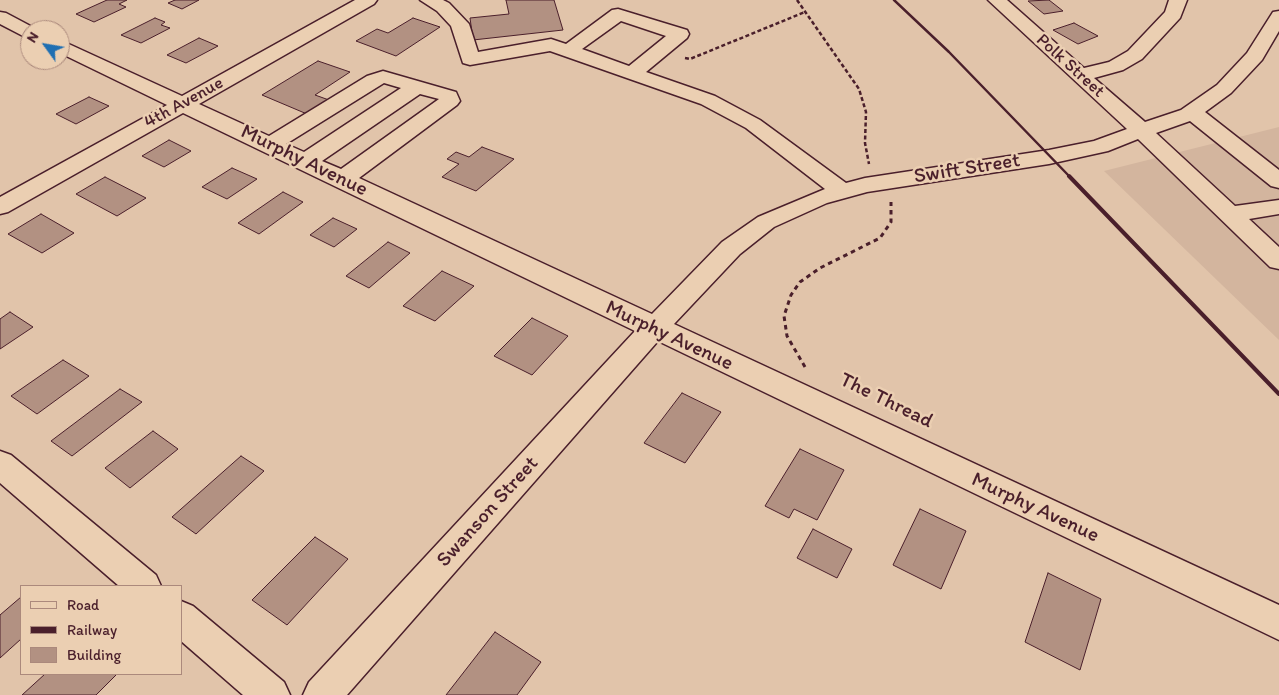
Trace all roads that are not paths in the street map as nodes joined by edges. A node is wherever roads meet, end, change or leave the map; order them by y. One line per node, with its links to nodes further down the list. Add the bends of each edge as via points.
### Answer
1 (368, 0): 13 (street, 4th Avenue)
2 (429, 0): 9 (street, via 444,7 460,24 470,60 551,45)
3 (996, 0): 11 (street, Polk Street)
4 (1178, 0): 11 (street, via 1174,14 1135,55 1116,66)
5 (1279, 16): 14 (street, Swift Street, via 1255,56 1224,89)
6 (0, 18): 7 (street)
7 (20, 27)
8 (70, 51): 13 (street, Murphy Avenue)
9 (568, 51): 10 (street); 10 (street, via 618,14 680,34)
10 (632, 73): 20 (street, via 708,100 753,124)
11 (1081, 75): 15 (street, Polk Street)
12 (418, 86): 16 (street, via 392,78 374,80); 17 (street); 18 (street, via 449,96 450,101)
13 (183, 104): 16 (street, Murphy Avenue); 21 (street, 4th Avenue)
14 (1192, 112): 15 (street, Swift Street); 19 (street)
15 (1143, 132): 20 (street, Swift Street, via 1050,157 881,182); 23 (street, Polk Street)
16 (270, 145): 17 (street, Murphy Avenue)
17 (305, 162): 18 (street, Murphy Avenue)
18 (342, 179): 25 (street, Murphy Avenue)
19 (1279, 181)
20 (842, 191): 25 (street, Swift Street, via 766,222 731,248)
21 (0, 207)
22 (1279, 207): 23 (street)
23 (1230, 214): 24 (street, Polk Street)
24 (1279, 261)
25 (653, 328): 29 (street, Murphy Avenue); 31 (street, Swanson Street)
26 (0, 464): 27 (street)
27 (143, 585)
28 (182, 619): 30 (street)
29 (1279, 623)
30 (271, 695)
31 (322, 695)

